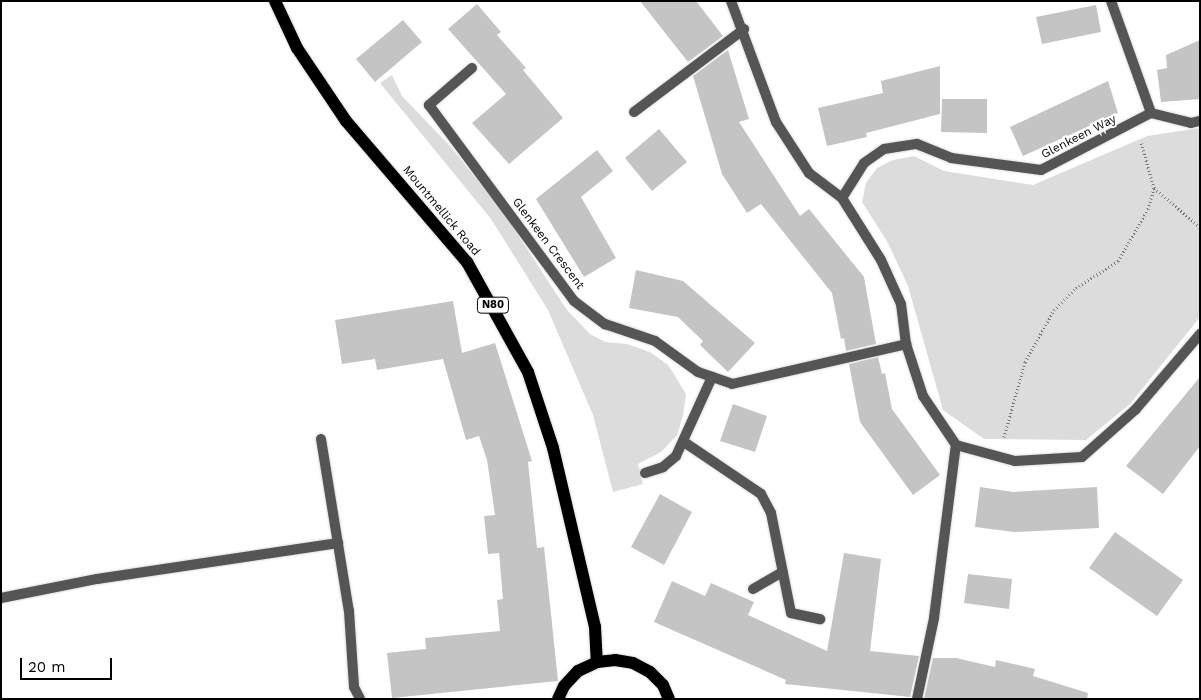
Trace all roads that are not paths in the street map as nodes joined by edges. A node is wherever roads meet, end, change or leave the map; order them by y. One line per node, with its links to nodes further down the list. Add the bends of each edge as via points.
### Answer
1 (275, 1): 22 (main road, Mountmellick Road / N80, via 297,48 346,121 467,262 528,372 553,448 596,627)
2 (731, 1): 4 (street)
3 (1111, 1): 7 (street)
4 (744, 29): 6 (street); 9 (street, via 776,122 809,173)
5 (472, 68): 12 (street, Glenkeen Crescent, via 429,105 574,300 606,324 655,341 698,372)
6 (634, 112)
7 (1151, 113): 8 (street, via 1191,123); 9 (street, Glenkeen Way, via 1042,170 952,158 917,144 884,149 864,163)
8 (1200, 121)
9 (842, 198): 11 (street, via 881,260 901,304)
10 (1200, 334): 15 (street, via 1136,409 1082,457 1015,462)
11 (906, 344): 12 (street, Glenkeen Crescent, via 732,384); 15 (street, via 923,396)
12 (712, 377): 14 (street)
13 (321, 439): 17 (street)
14 (684, 442): 16 (street, via 676,456 662,467); 18 (street, via 761,494 771,513)
15 (956, 445): 26 (street, via 934,618)
16 (645, 472)
17 (338, 543): 20 (street, via 97,579); 23 (street, via 349,611 354,687)
18 (783, 572): 19 (street); 21 (street, via 791,613)
19 (753, 589)
20 (1, 598)
21 (820, 618)
22 (596, 662): 24 (main road, via 578,671 564,686); 25 (main road, via 615,660 633,663 650,672 663,685)
23 (360, 699)
24 (558, 699)
25 (670, 699)
26 (917, 699)

